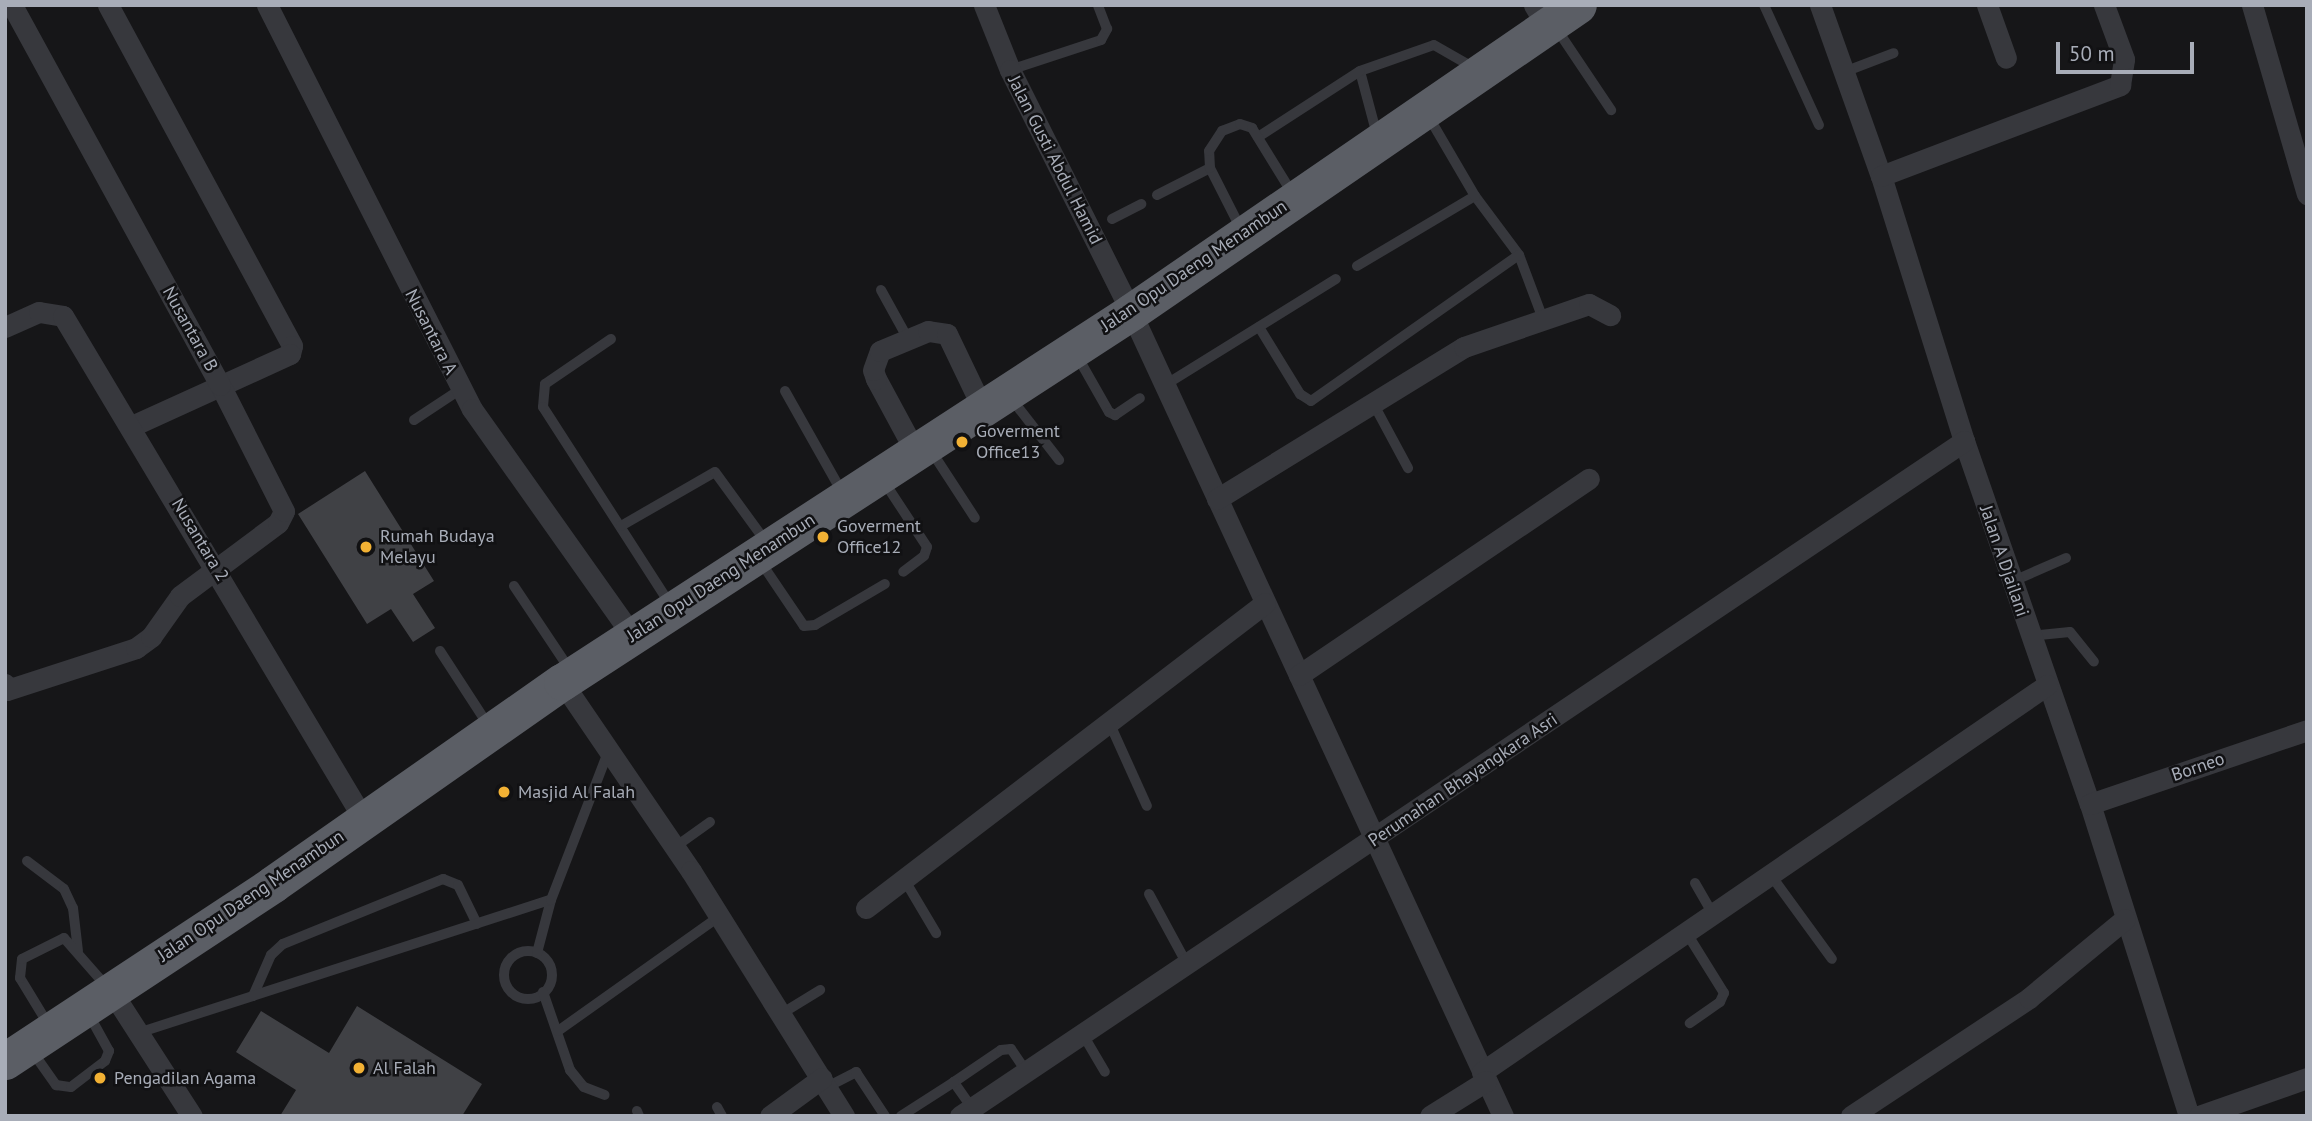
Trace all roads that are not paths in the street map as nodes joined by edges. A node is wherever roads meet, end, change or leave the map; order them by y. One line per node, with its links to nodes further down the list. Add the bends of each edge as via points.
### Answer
1 (12, 5): 44 (street, Nusantara B)
2 (108, 5): 44 (street, Nusantara B, via 292,341 290,354)
3 (267, 5): 46 (street, Nusantara A)
4 (984, 5): 14 (street, Jalan Gusti Abdul Hamid)
5 (1098, 5): 14 (lane, via 1107,29 1101,40)
6 (1764, 5): 20 (lane)
7 (1820, 5): 17 (street, Jalan A Djailani)
8 (1987, 5): 13 (street)
9 (2105, 5): 24 (street, via 2124,59 2120,85)
10 (2252, 5): 25 (street)
11 (1554, 14): 16 (highway, Jalan Opu Daeng Menambun); 19 (lane)
12 (1894, 53): 17 (lane)
13 (2006, 58)
14 (1010, 70): 36 (street, Jalan Gusti Abdul Hamid)
15 (1360, 71): 16 (lane, via 1434,45 1443,46); 21 (lane); 22 (lane)
16 (1480, 72): 18 (highway, Jalan Opu Daeng Menambun)
17 (1844, 72): 24 (street, Jalan A Djailani)
18 (1425, 110): 22 (highway, Jalan Opu Daeng Menambun); 27 (lane)
19 (1611, 110)
20 (1819, 125)
21 (1258, 136): 23 (lane, via 1246,124 1223,131 1209,151); 28 (lane)
22 (1378, 141): 28 (highway, Jalan Opu Daeng Menambun)
23 (1210, 168): 26 (lane); 31 (lane)
24 (1881, 176): 53 (street, Jalan A Djailani)
25 (2307, 194)
26 (1157, 195)
27 (1475, 196): 32 (lane); 33 (lane)
28 (1295, 198): 31 (highway, Jalan Opu Daeng Menambun)
29 (1141, 204): 30 (lane)
30 (1112, 219)
31 (1243, 233): 36 (highway, Jalan Opu Daeng Menambun)
32 (1519, 255): 38 (lane); 40 (lane, via 1311,401 1300,394)
33 (1357, 266)
34 (1336, 279): 40 (lane)
35 (881, 290): 42 (lane)
36 (1131, 312): 43 (highway, Jalan Opu Daeng Menambun); 45 (street, Jalan Gusti Abdul Hamid)
37 (1610, 314): 38 (street, via 1589,304)
38 (1543, 319): 50 (street, via 1464,347)
39 (5, 327): 52 (street, Nusantara 2, via 39,312 63,316)
40 (1259, 327): 45 (lane)
41 (611, 339): 62 (lane, via 545,384 541,396 543,407)
42 (908, 339): 49 (street, via 928,331 947,334); 54 (street, via 880,351 873,370)
43 (1073, 349): 48 (lane, via 1109,412 1115,415); 49 (highway, Jalan Opu Daeng Menambun)
44 (220, 385): 52 (street); 65 (street, via 284,511 278,523)
45 (1165, 386): 60 (street, Jalan Gusti Abdul Hamid)
46 (461, 389): 51 (lane); 72 (street, Nusantara A, via 506,461)
47 (785, 391): 59 (lane)
48 (1140, 398)
49 (994, 400): 54 (highway, Jalan Opu Daeng Menambun); 55 (lane)
50 (1373, 403): 56 (lane); 60 (street)
51 (415, 420)
52 (132, 426): 65 (street, Nusantara 2)
53 (1964, 441): 67 (street, Jalan A Djailani); 88 (street, Perumahan Bhayangkara Asri)
54 (921, 447): 57 (highway, Jalan Opu Daeng Menambun); 61 (lane)
55 (1059, 460)
56 (1408, 468)
57 (879, 474): 59 (highway, Jalan Opu Daeng Menambun); 66 (lane, via 927,547 924,556)
58 (1589, 479): 76 (street)
59 (845, 497): 63 (highway, Jalan Opu Daeng Menambun)
60 (1217, 499): 70 (street, Jalan Gusti Abdul Hamid)
61 (975, 518)
62 (621, 526): 63 (lane, via 715,472); 71 (lane)
63 (763, 551): 68 (lane, via 804,626 815,625); 71 (highway, Jalan Opu Daeng Menambun)
64 (2066, 558): 67 (lane)
65 (216, 566): 79 (street, via 180,596 151,637 136,648); 86 (street, Nusantara 2)
66 (903, 572)
67 (2011, 582): 73 (street, Jalan A Djailani)
68 (885, 584)
69 (514, 586): 77 (lane)
70 (1265, 603): 76 (street, Jalan Gusti Abdul Hamid); 80 (street)
71 (673, 610): 72 (highway, Jalan Opu Daeng Menambun)
72 (633, 636): 77 (highway, Jalan Opu Daeng Menambun)
73 (2030, 636): 75 (lane, via 2070,632); 78 (street, Jalan A Djailani)
74 (440, 651): 81 (lane)
75 (2094, 662)
76 (1299, 675): 88 (street, Jalan Gusti Abdul Hamid)
77 (568, 679): 81 (highway, Jalan Opu Daeng Menambun); 83 (street)
78 (2047, 685): 84 (street, Jalan A Djailani); 91 (street)
79 (6, 688)
80 (1109, 722): 85 (lane); 92 (street)
81 (491, 730): 86 (highway, Jalan Opu Daeng Menambun)
82 (2307, 730): 84 (street, Borneo)
83 (609, 750): 89 (street); 95 (lane)
84 (2090, 804): 99 (street, Jalan A Djailani)
85 (1147, 806)
86 (364, 820): 110 (highway, Jalan Opu Daeng Menambun)
87 (710, 822): 89 (lane)
88 (1375, 840): 106 (street, Perumahan Bhayangkara Asri); 119 (street, Jalan Gusti Abdul Hamid)
89 (675, 847): 98 (street)
90 (27, 860): 103 (lane, via 64,889 73,908)
91 (1770, 874): 97 (street); 105 (lane)
92 (904, 879): 96 (street); 102 (lane)
93 (1695, 883): 97 (lane)
94 (1149, 894): 106 (lane)
95 (551, 900): 100 (lane); 104 (lane)
96 (866, 908)
97 (1713, 914): 101 (street)
98 (720, 916): 111 (street); 113 (lane)
99 (2125, 919): 132 (street, via 2029,998); 133 (street, Jalan A Djailani)
100 (477, 924): 109 (lane); 109 (lane, via 458,885 443,879 283,944 271,955)
101 (1686, 932): 112 (lane, via 1724,993 1720,1002); 119 (street)
102 (936, 933)
103 (78, 951): 110 (lane); 116 (lane, via 69,940 57,938 20,965)
104 (537, 953): 108 (lane, via 549,964 552,977); 108 (lane, via 527,950 514,955 505,965 504,979 510,992 522,998)
105 (1832, 959)
106 (1187, 964): 115 (street, Perumahan Bhayangkara Asri)
107 (820, 990): 111 (lane)
108 (543, 992): 113 (lane)
109 (253, 996): 114 (lane)
110 (97, 998): 114 (street); 116 (highway, Jalan Opu Daeng Menambun); 116 (lane, via 108,1051 105,1060 71,1087 56,1085)
111 (781, 1014): 122 (street)
112 (1690, 1023)
113 (558, 1031): 123 (lane, via 576,1079)
114 (138, 1033): 125 (street)
115 (1082, 1033): 117 (street, Perumahan Bhayangkara Asri); 118 (lane)
116 (28, 1046)
117 (1026, 1071): 121 (lane, via 1016,1053 1006,1048); 124 (street, Perumahan Bhayangkara Asri)
118 (1105, 1072)
119 (1484, 1077): 130 (street); 131 (street, Jalan Gusti Abdul Hamid)
120 (2307, 1078): 134 (street)
121 (954, 1082): 124 (lane); 129 (lane)
122 (825, 1083): 126 (street); 127 (street); 128 (lane, via 856,1072)
123 (606, 1095)
124 (966, 1112)
125 (192, 1116)
126 (770, 1116)
127 (844, 1116)
128 (886, 1116)
129 (901, 1116)
130 (1430, 1116)
131 (1503, 1116)
132 (1851, 1116)
133 (2189, 1116)
134 (2199, 1116)

